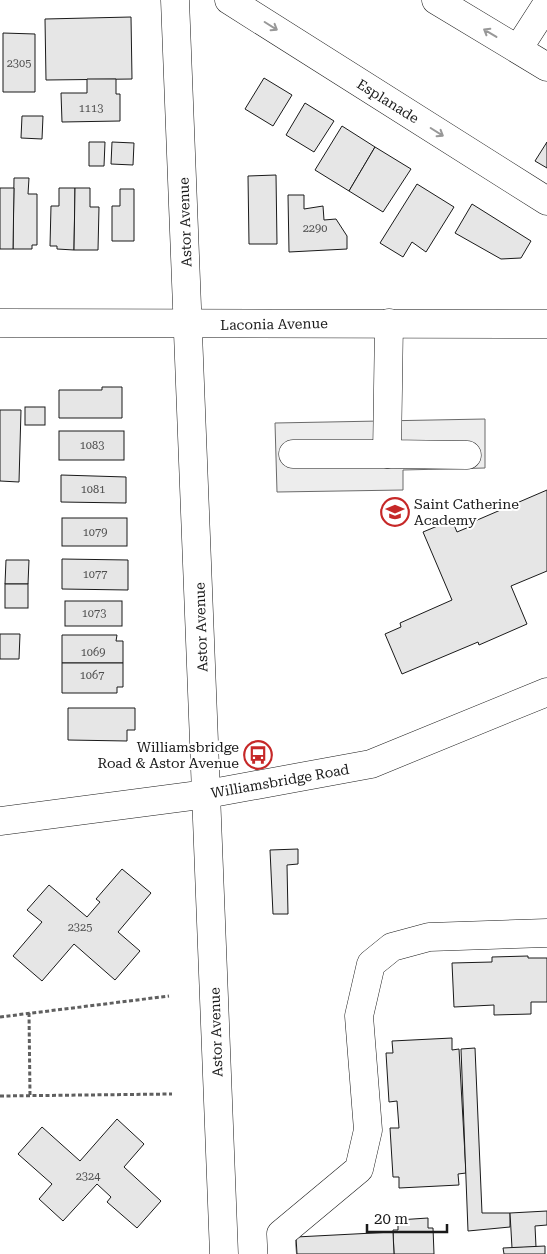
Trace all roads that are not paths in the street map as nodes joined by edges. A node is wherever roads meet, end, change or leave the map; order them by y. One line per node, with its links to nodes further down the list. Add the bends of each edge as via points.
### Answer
1 (175, 0): 11 (street, Astor Avenue)
2 (229, 0): 7 (street, Esplanade, one-way to 7)
3 (436, 0): 5 (street, one-way to 3)
4 (547, 4): 5 (street)
5 (518, 49): 6 (street)
6 (547, 67)
7 (547, 201)
8 (0, 323): 11 (street, Laconia Avenue)
9 (389, 323): 10 (street, Laconia Avenue); 11 (street, Laconia Avenue); 13 (street)
10 (547, 324)
11 (190, 325): 16 (street, Astor Avenue)
12 (293, 454): 13 (street)
13 (387, 454): 14 (street)
14 (467, 455)
15 (547, 692): 16 (street, Williamsbridge Road, via 371,764)
16 (207, 794): 17 (street, Williamsbridge Road); 19 (street, Astor Avenue)
17 (0, 822)
18 (547, 933): 20 (street, via 429,936 392,947 371,964 358,1016 368,1130 358,1169 281,1234)
19 (224, 1254)
20 (282, 1254)

